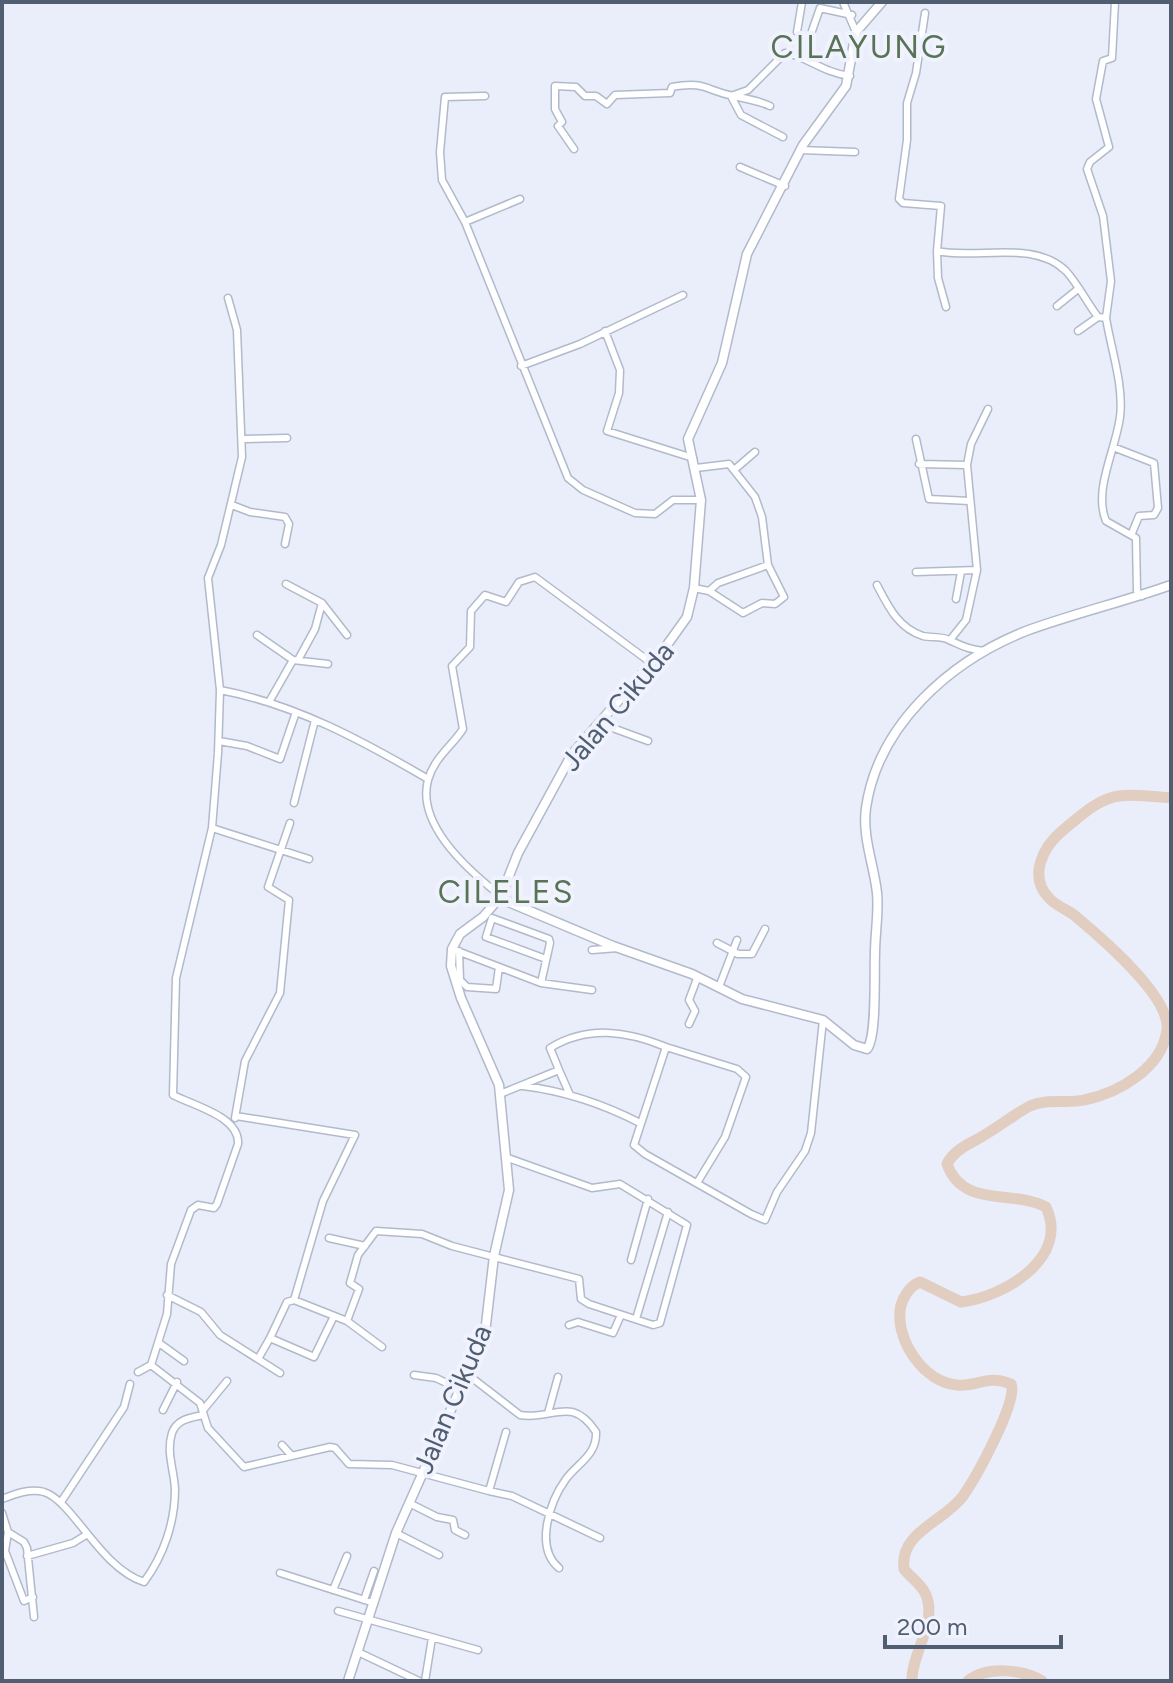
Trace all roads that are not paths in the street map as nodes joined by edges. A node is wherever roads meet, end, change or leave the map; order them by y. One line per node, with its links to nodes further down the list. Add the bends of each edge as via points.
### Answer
1 (802, 2): 8 (street)
2 (843, 2): 6 (street)
3 (882, 2): 9 (street)
4 (1115, 2): 28 (street, via 1112,58 1103,61 1096,99 1109,147 1087,169 1103,216 1111,281)
5 (925, 13): 22 (street, via 907,103 899,199 941,206)
6 (852, 15): 7 (street, via 820,8); 9 (street)
7 (812, 31)
8 (797, 32)
9 (856, 32): 10 (street, Jalan Cikuda)
10 (850, 76): 12 (street, via 820,70 785,53 748,90); 16 (street, Jalan Cikuda, via 836,104)
11 (485, 96): 21 (street, via 445,97 442,180)
12 (731, 96): 13 (street); 14 (street, via 741,115); 15 (street, via 703,84 688,84 672,87 670,93 615,95 607,104 576,87 555,86 555,109 562,122 558,126)
13 (770, 106)
14 (783, 137)
15 (574, 149)
16 (800, 150): 17 (street); 19 (street, Jalan Cikuda)
17 (855, 152)
18 (740, 167): 19 (street)
19 (785, 186): 38 (street, Jalan Cikuda, via 747,254 722,363 688,439)
20 (520, 199): 21 (street)
21 (465, 222): 31 (street)
22 (937, 251): 23 (street, via 1044,258 1062,267); 27 (street)
23 (1078, 289): 26 (street); 28 (street)
24 (683, 295): 29 (street)
25 (228, 298): 34 (street, via 237,330)
26 (1057, 306)
27 (946, 307)
28 (1102, 318): 30 (street); 36 (street, via 1120,406)
29 (605, 331): 31 (street); 38 (street, via 620,370 607,431)
30 (1078, 331)
31 (521, 366): 42 (street, via 575,485 611,504 649,515 673,500)
32 (988, 409): 40 (street)
33 (287, 438): 34 (street)
34 (242, 439): 44 (street)
35 (916, 439): 39 (street)
36 (1113, 447): 45 (street, via 1104,517); 45 (street, via 1155,466 1158,508 1154,515 1139,516)
37 (755, 452): 41 (street)
38 (694, 463): 41 (street, via 729,464); 42 (street, Jalan Cikuda)
39 (919, 464): 40 (street); 43 (street, via 930,501)
40 (967, 465): 43 (street)
41 (734, 470): 47 (street, via 755,497)
42 (701, 500): 54 (street, Jalan Cikuda)
43 (970, 501): 48 (street)
44 (232, 505): 46 (street, via 285,517); 66 (street, via 208,578)
45 (1132, 533): 56 (street, via 1138,544 1137,591)
46 (285, 544)
47 (768, 565): 55 (street); 55 (street, via 784,597 775,604 762,603 743,613)
48 (977, 570): 50 (street); 61 (street, via 966,620)
49 (916, 572): 50 (street)
50 (961, 572): 57 (street)
51 (286, 584): 58 (street)
52 (877, 585): 61 (street, via 888,609 902,623 919,635)
53 (1171, 585): 56 (street)
54 (694, 588): 55 (street); 64 (street, Jalan Cikuda, via 685,621)
55 (709, 591)
56 (1142, 596): 62 (street, via 1025,632)
57 (956, 599)
58 (322, 603): 60 (street); 63 (street, via 315,629)
59 (257, 635): 63 (street)
60 (347, 635)
61 (950, 640): 62 (street, via 956,647)
62 (984, 651): 93 (street, via 904,718 887,742 872,780 865,820 878,900 870,1046 863,1050)
63 (295, 660): 65 (street); 67 (street)
64 (650, 662): 70 (street, Jalan Cikuda); 73 (street, via 539,578 519,582 506,602 485,595 469,617 469,650 452,666 463,729)
65 (328, 664)
66 (220, 690): 67 (street); 71 (street)
67 (269, 702): 68 (street)
68 (296, 712): 69 (street); 71 (street, via 280,759)
69 (315, 720): 73 (street); 74 (street)
70 (599, 723): 72 (street); 79 (street, Jalan Cikuda, via 555,781)
71 (219, 741): 76 (street)
72 (648, 741)
73 (428, 779): 79 (street, via 428,806 435,824)
74 (294, 803)
75 (290, 823): 77 (street)
76 (212, 828): 77 (street); 102 (street, via 176,978 171,1073 173,1095)
77 (282, 850): 78 (street); 100 (street, via 268,887 289,900 280,993 245,1061)
78 (309, 859)
79 (500, 897): 83 (street); 84 (street, Jalan Cikuda, via 460,934)
80 (765, 929): 86 (street, via 754,954)
81 (737, 940): 86 (street)
82 (717, 943): 86 (street)
83 (618, 948): 85 (street); 89 (street)
84 (456, 950): 88 (street); 88 (street, via 460,980 467,987 496,989); 98 (street, Jalan Cikuda, via 451,966)
85 (592, 950)
86 (732, 951): 91 (street)
87 (546, 959): 87 (street, via 486,937 492,918 545,936 550,943); 90 (street)
88 (499, 967): 90 (street)
89 (698, 976): 91 (street); 94 (street, via 689,1000 695,1011)
90 (541, 983): 92 (street)
91 (719, 987): 93 (street, via 745,1000)
92 (592, 990)
93 (823, 1020): 104 (street, via 811,1133 798,1164 777,1192 769,1218 761,1219)
94 (689, 1024)
95 (666, 1047): 96 (street, via 623,1032 588,1033 550,1048); 101 (street); 104 (street, via 737,1069 746,1077 725,1137)
96 (559, 1070): 97 (street); 99 (street)
97 (523, 1086): 98 (street); 99 (street)
98 (500, 1094): 103 (street, Jalan Cikuda)
99 (570, 1095): 101 (street)
100 (236, 1116): 102 (street); 114 (street, via 355,1135 323,1201)
101 (640, 1123): 104 (street, via 635,1148)
102 (232, 1125): 113 (street, via 238,1144 221,1197 214,1208 198,1205 191,1210 171,1264)
103 (508, 1158): 105 (street, via 592,1188 620,1184); 111 (street, Jalan Cikuda, via 509,1190)
104 (697, 1183)
105 (648, 1199): 106 (street); 112 (street)
106 (668, 1212): 117 (street); 117 (street, via 687,1228 661,1321 653,1325)
107 (376, 1220): 108 (street)
108 (376, 1231): 110 (street); 111 (street, via 418,1234)
109 (329, 1238): 110 (street)
110 (365, 1246): 118 (street, via 350,1275 350,1283 359,1289)
111 (494, 1256): 115 (street, via 579,1279 581,1299); 128 (street, Jalan Cikuda, via 487,1328)
112 (631, 1260)
113 (167, 1295): 121 (street); 123 (street, via 201,1312 220,1335)
114 (294, 1300): 116 (street); 120 (street, via 287,1302)
115 (621, 1315): 117 (street); 119 (street, via 613,1333 578,1322)
116 (334, 1316): 118 (street); 120 (street, via 314,1357)
117 (636, 1319)
118 (347, 1321): 122 (street)
119 (569, 1325)
120 (270, 1338): 123 (street)
121 (159, 1343): 124 (street); 125 (street)
122 (382, 1347)
123 (258, 1359): 127 (street)
124 (184, 1361)
125 (151, 1365): 126 (street); 132 (street)
126 (138, 1372)
127 (280, 1373)
128 (467, 1374): 134 (street, Jalan Cikuda); 137 (street, via 520,1415)
129 (414, 1375): 134 (street, via 438,1378)
130 (558, 1377): 137 (street)
131 (227, 1381): 136 (street)
132 (177, 1382): 135 (street); 136 (street)
133 (130, 1384): 144 (street, via 124,1407)
134 (459, 1389): 141 (street, Jalan Cikuda)
135 (163, 1410)
136 (203, 1412): 140 (street, via 214,1436 244,1467); 150 (street, via 184,1420 172,1433 171,1527 145,1581 102,1554)
137 (548, 1413): 147 (street, via 566,1410 584,1417 596,1432 586,1460 567,1478)
138 (506, 1432): 142 (street)
139 (282, 1445): 140 (street)
140 (292, 1456): 141 (street, via 330,1447 349,1464)
141 (423, 1471): 142 (street); 145 (street, Jalan Cikuda)
142 (489, 1491): 147 (street, via 501,1491)
143 (2, 1499): 144 (street, via 42,1491)
144 (61, 1502): 150 (street)
145 (409, 1503): 149 (street, Jalan Cikuda); 151 (street, via 453,1520 455,1530)
146 (2, 1513): 148 (street)
147 (551, 1513): 152 (street); 156 (street, via 546,1532 551,1560)
148 (8, 1532): 154 (street, via 24,1542); 160 (street, via 5,1551 23,1601)
149 (396, 1533): 153 (street); 161 (street, Jalan Cikuda)
150 (86, 1535): 154 (street)
151 (465, 1535)
152 (600, 1538)
153 (439, 1555)
154 (27, 1556): 160 (street)
155 (347, 1556): 159 (street)
156 (559, 1568)
157 (374, 1571): 161 (street)
158 (280, 1573): 159 (street)
159 (333, 1590): 161 (street)
160 (33, 1597): 163 (street)
161 (369, 1602): 164 (street, Jalan Cikuda)
162 (338, 1611): 164 (street)
163 (34, 1617)
164 (368, 1620): 165 (street); 167 (street, Jalan Cikuda)
165 (432, 1638): 166 (street); 169 (street)
166 (478, 1650)
167 (358, 1652): 168 (street, Jalan Cikuda); 169 (street)
168 (348, 1681)
169 (422, 1681)

